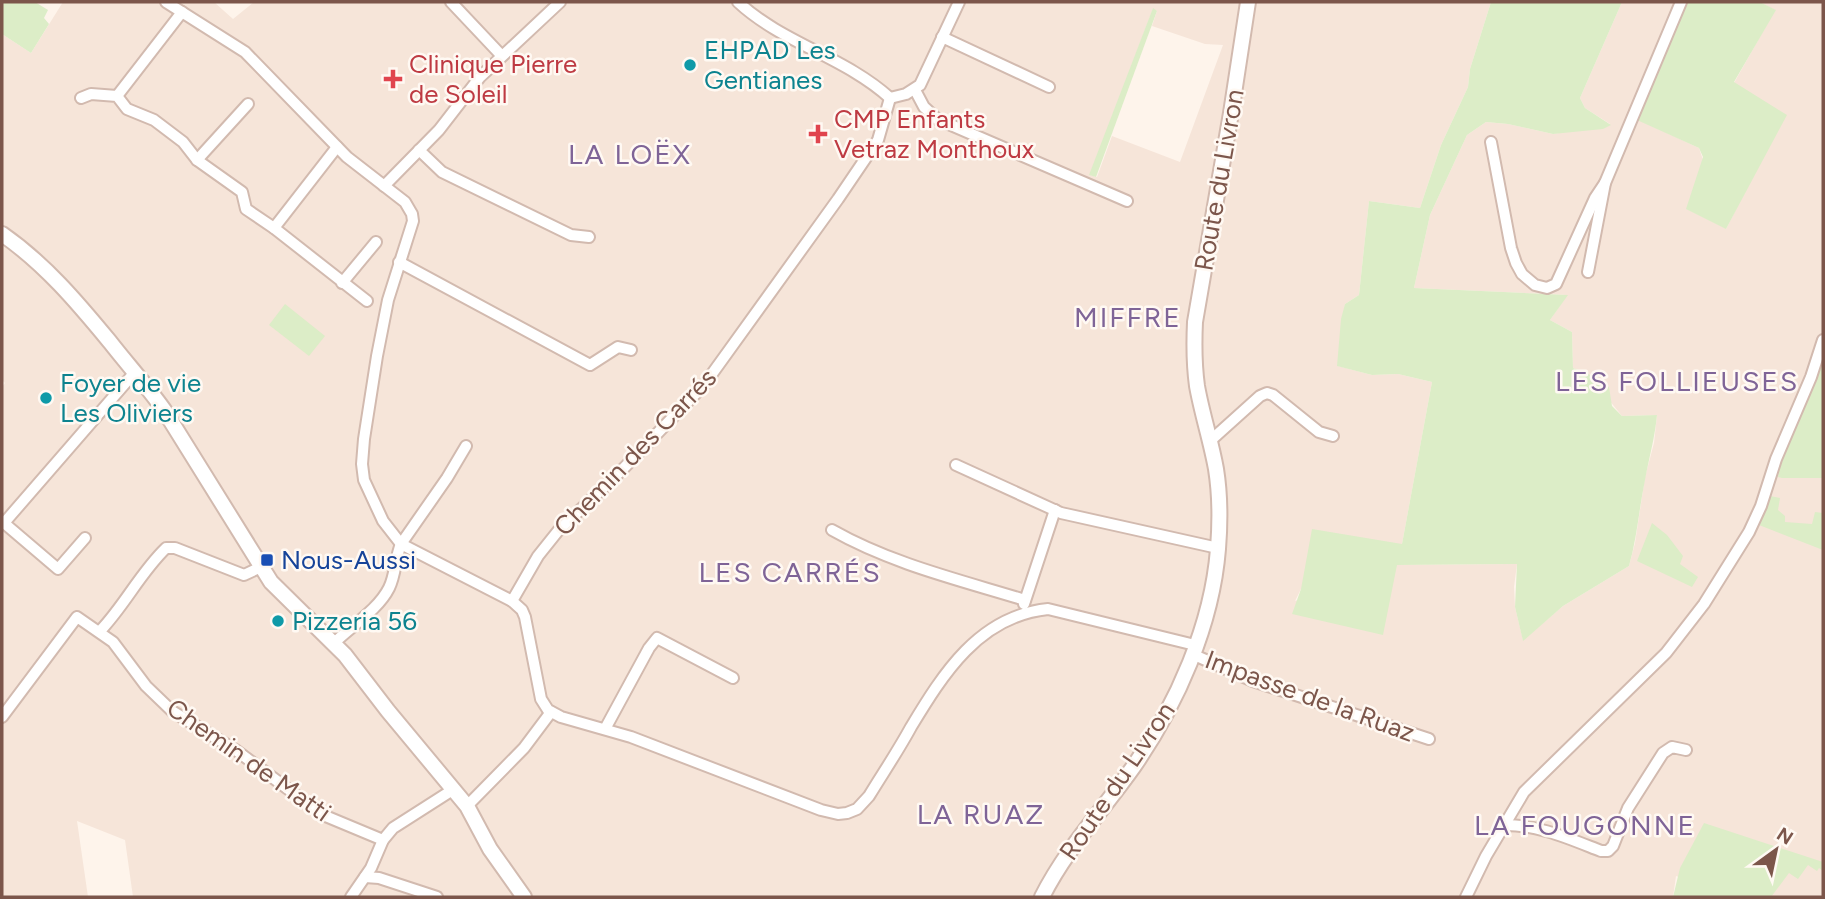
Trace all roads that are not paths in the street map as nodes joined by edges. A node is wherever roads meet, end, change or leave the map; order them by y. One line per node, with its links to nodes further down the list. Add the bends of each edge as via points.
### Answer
1 (166, 2): 8 (street)
2 (451, 2): 10 (street)
3 (560, 2): 10 (street)
4 (738, 2): 15 (street)
5 (959, 2): 9 (street)
6 (1248, 2): 36 (street, Route du Livron, via 1195,322 1195,369)
7 (1681, 2): 21 (street)
8 (182, 12): 13 (street); 18 (street, via 244,52)
9 (942, 37): 11 (street); 12 (street)
10 (501, 55): 19 (street)
11 (1049, 87)
12 (915, 90): 15 (street); 23 (street, via 937,119)
13 (117, 96): 14 (street); 20 (street, via 127,109 154,120 183,142)
14 (81, 98)
15 (890, 98): 46 (street, Chemin des Carrés, via 878,140 704,385 558,531)
16 (248, 104): 20 (street)
17 (1491, 142): 21 (street, via 1511,247 1522,274 1535,285 1547,288 1556,284)
18 (338, 147): 22 (street); 24 (street)
19 (419, 150): 22 (street); 26 (street, via 442,172 571,235)
20 (197, 160): 24 (street, via 242,192 246,209)
21 (1605, 183): 29 (street)
22 (384, 186): 28 (street, via 405,202 412,214)
23 (1127, 201)
24 (274, 228): 30 (street)
25 (2, 234): 34 (street, via 63,286)
26 (589, 237)
27 (376, 242): 30 (street)
28 (398, 262): 33 (street, via 590,365 618,347); 42 (street, via 377,356 362,464 364,480 383,521)
29 (1588, 272)
30 (342, 283): 31 (street)
31 (367, 301)
32 (1823, 340): 59 (street, via 1761,506 1718,584 1685,631 1644,676 1534,779)
33 (631, 350)
34 (135, 372): 41 (street, via 4,523 58,569); 44 (street, via 164,410)
35 (1333, 436): 36 (street, via 1319,432 1267,393)
36 (1210, 441): 43 (street, Route du Livron, via 1217,486)
37 (466, 446): 42 (street)
38 (956, 465): 39 (street)
39 (1055, 510): 43 (street); 45 (street)
40 (832, 530): 45 (street, via 910,565)
41 (85, 538)
42 (401, 544): 46 (street); 49 (street, via 384,596)
43 (1218, 548): 50 (street, Route du Livron, via 1207,608)
44 (261, 567): 48 (street, via 244,575 166,548); 49 (street)
45 (1025, 600): 47 (street)
46 (512, 601): 52 (street, via 525,617 541,699)
47 (1020, 614): 50 (street, Impasse de la Ruaz, via 1048,609); 54 (street, via 982,635 958,658 937,684 869,796 847,813 821,810)
48 (100, 631): 53 (street, via 77,617); 60 (street, Chemin de Matti, via 172,711 237,751 323,815)
49 (333, 643): 57 (street)
50 (1193, 650): 55 (street, Impasse de la Ruaz, via 1253,681); 65 (street, Route du Livron, via 1141,755)
51 (733, 678): 54 (street, via 657,638)
52 (551, 712): 54 (street); 58 (street, via 524,748)
53 (2, 717)
54 (605, 729)
55 (1429, 738)
56 (1686, 750): 59 (street, via 1672,747 1663,752 1608,851 1538,829)
57 (453, 789): 58 (street); 60 (street, via 400,822)
58 (467, 806): 64 (street, via 489,849)
59 (1503, 825): 66 (street)
60 (383, 840): 61 (street)
61 (365, 877): 62 (street); 63 (street)
62 (351, 897)
63 (437, 897)
64 (524, 897)
65 (1042, 897)
66 (1466, 897)

